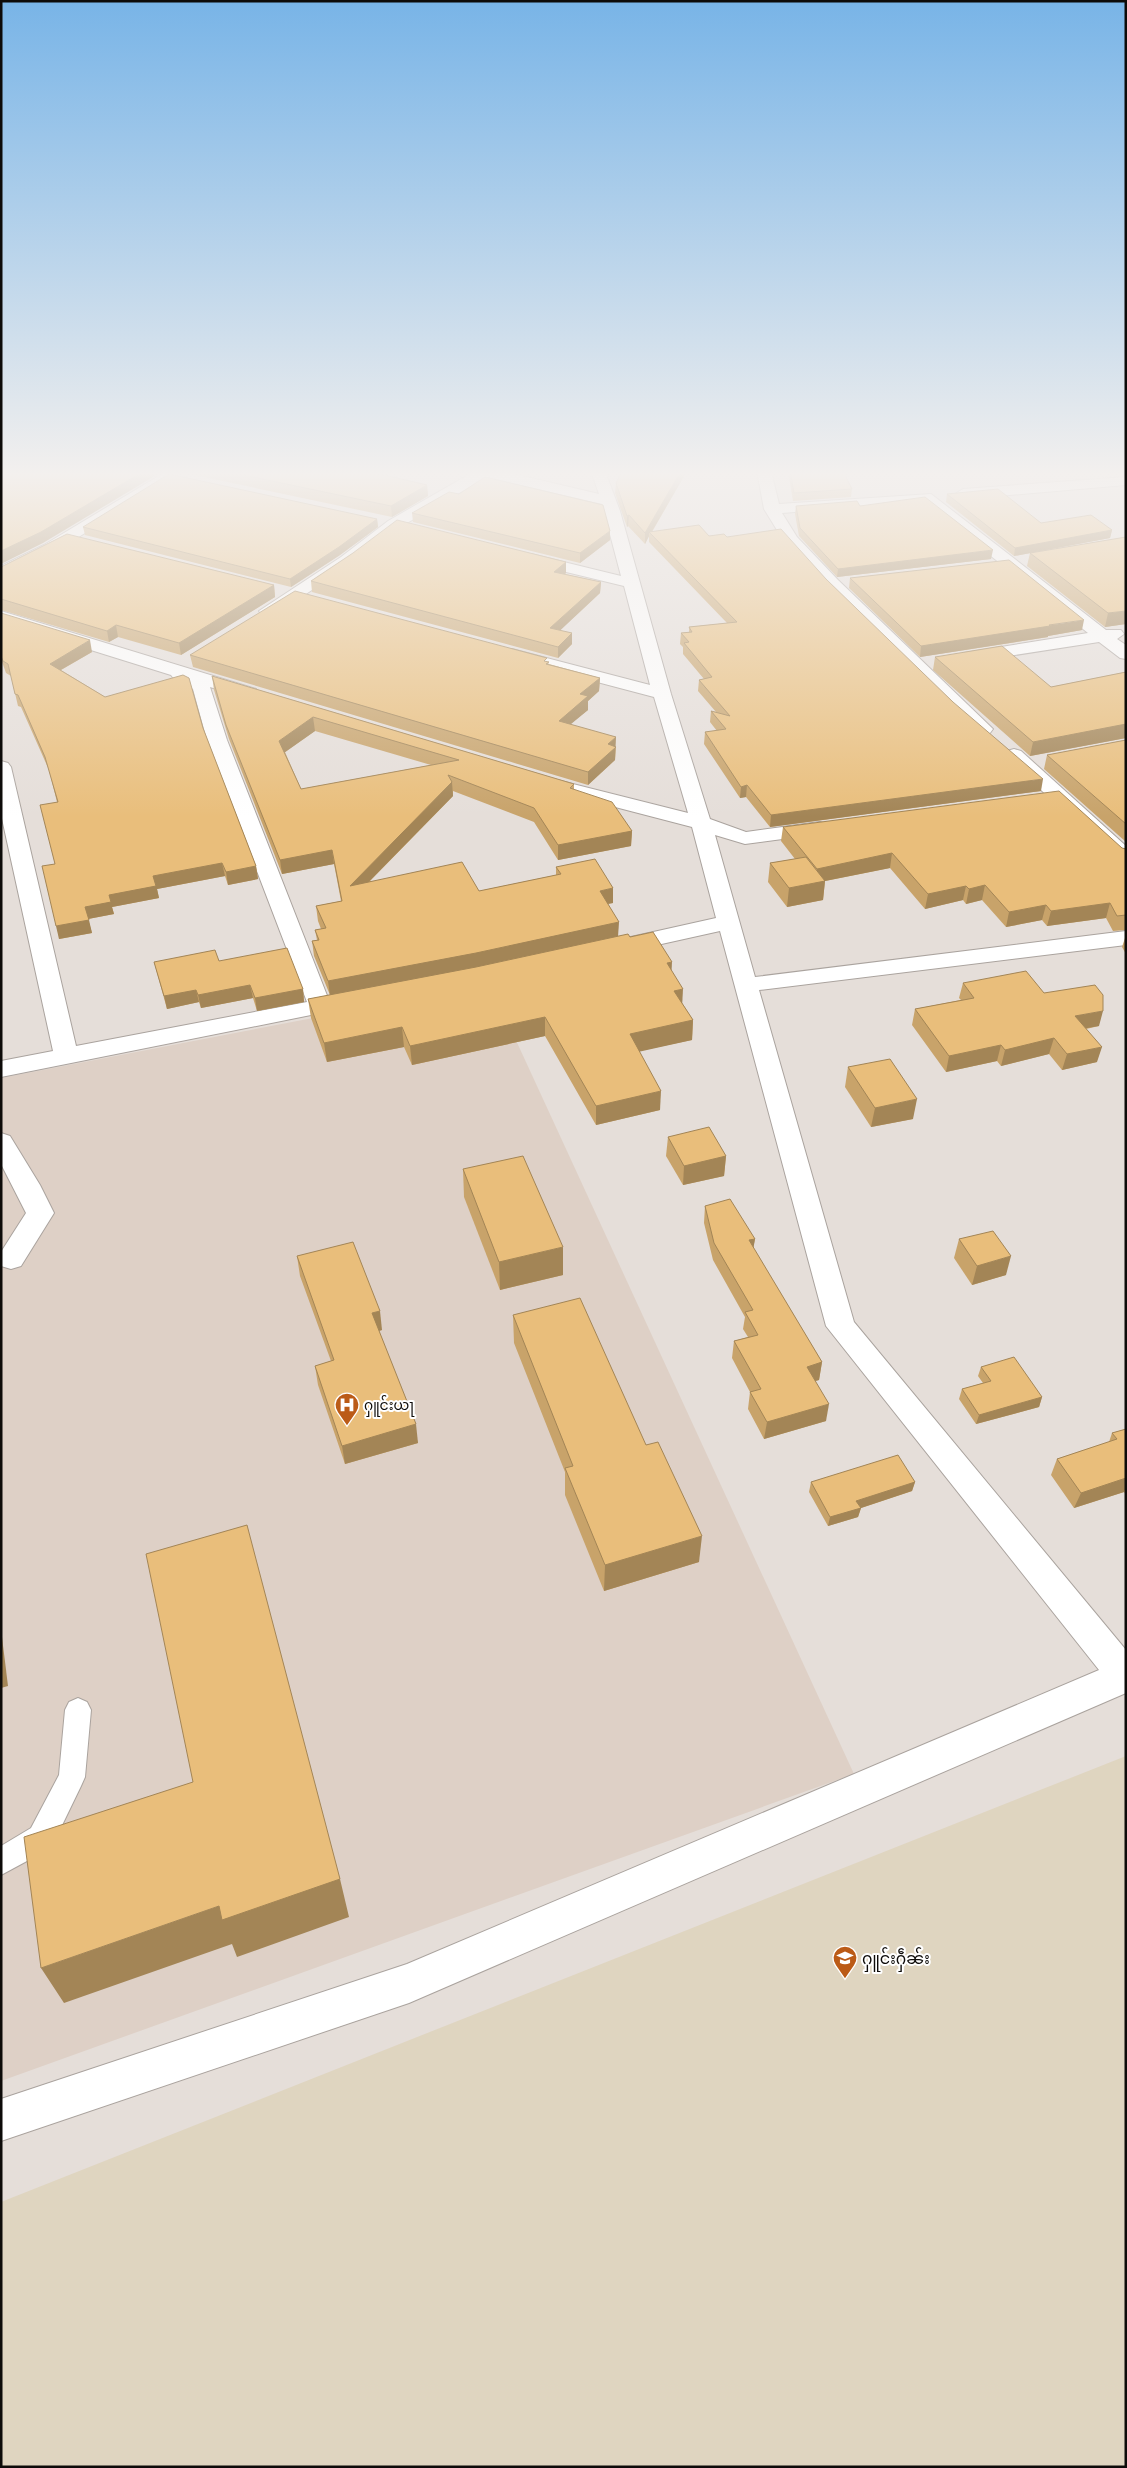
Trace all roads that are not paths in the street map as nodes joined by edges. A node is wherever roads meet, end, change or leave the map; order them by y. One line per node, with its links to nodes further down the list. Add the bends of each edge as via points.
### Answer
1 (307, 586): 6 (main road)
2 (633, 586): 18 (main road)
3 (834, 586): 17 (main road)
4 (1040, 586): 11 (main road)
5 (276, 590): 6 (main road)
6 (294, 595): 7 (main road); 9 (main road)
7 (313, 600)
8 (1, 616): 16 (main road)
9 (254, 620)
10 (1126, 632): 11 (main road)
11 (1104, 636): 13 (main road); 14 (main road)
12 (492, 648): 18 (main road)
13 (1126, 654)
14 (956, 659)
15 (936, 662): 17 (main road)
16 (181, 665): 19 (main road); 32 (main road, via 201,686 217,740)
17 (917, 665): 22 (main road, via 959,708 1000,743 1035,763)
18 (662, 694): 24 (main road)
19 (266, 698)
20 (1, 767): 33 (main road)
21 (534, 779): 24 (main road)
22 (1062, 796): 23 (main road); 26 (main road)
23 (1033, 800)
24 (701, 823): 25 (main road, via 744,838); 27 (main road)
25 (843, 825)
26 (1126, 857)
27 (728, 922): 29 (main road); 30 (main road)
28 (1126, 938): 30 (main road)
29 (603, 950)
30 (745, 985): 37 (main road, via 842,1326)
31 (359, 999): 32 (main road)
32 (320, 1006): 33 (main road)
33 (66, 1056): 34 (main road)
34 (1, 1069)
35 (1, 1142): 36 (main road, via 40,1213)
36 (11, 1259)
37 (1126, 1676): 40 (main road, via 409,1983)
38 (78, 1710): 39 (lane, via 72,1777 41,1838)
39 (1, 1861)
40 (1, 2120)

